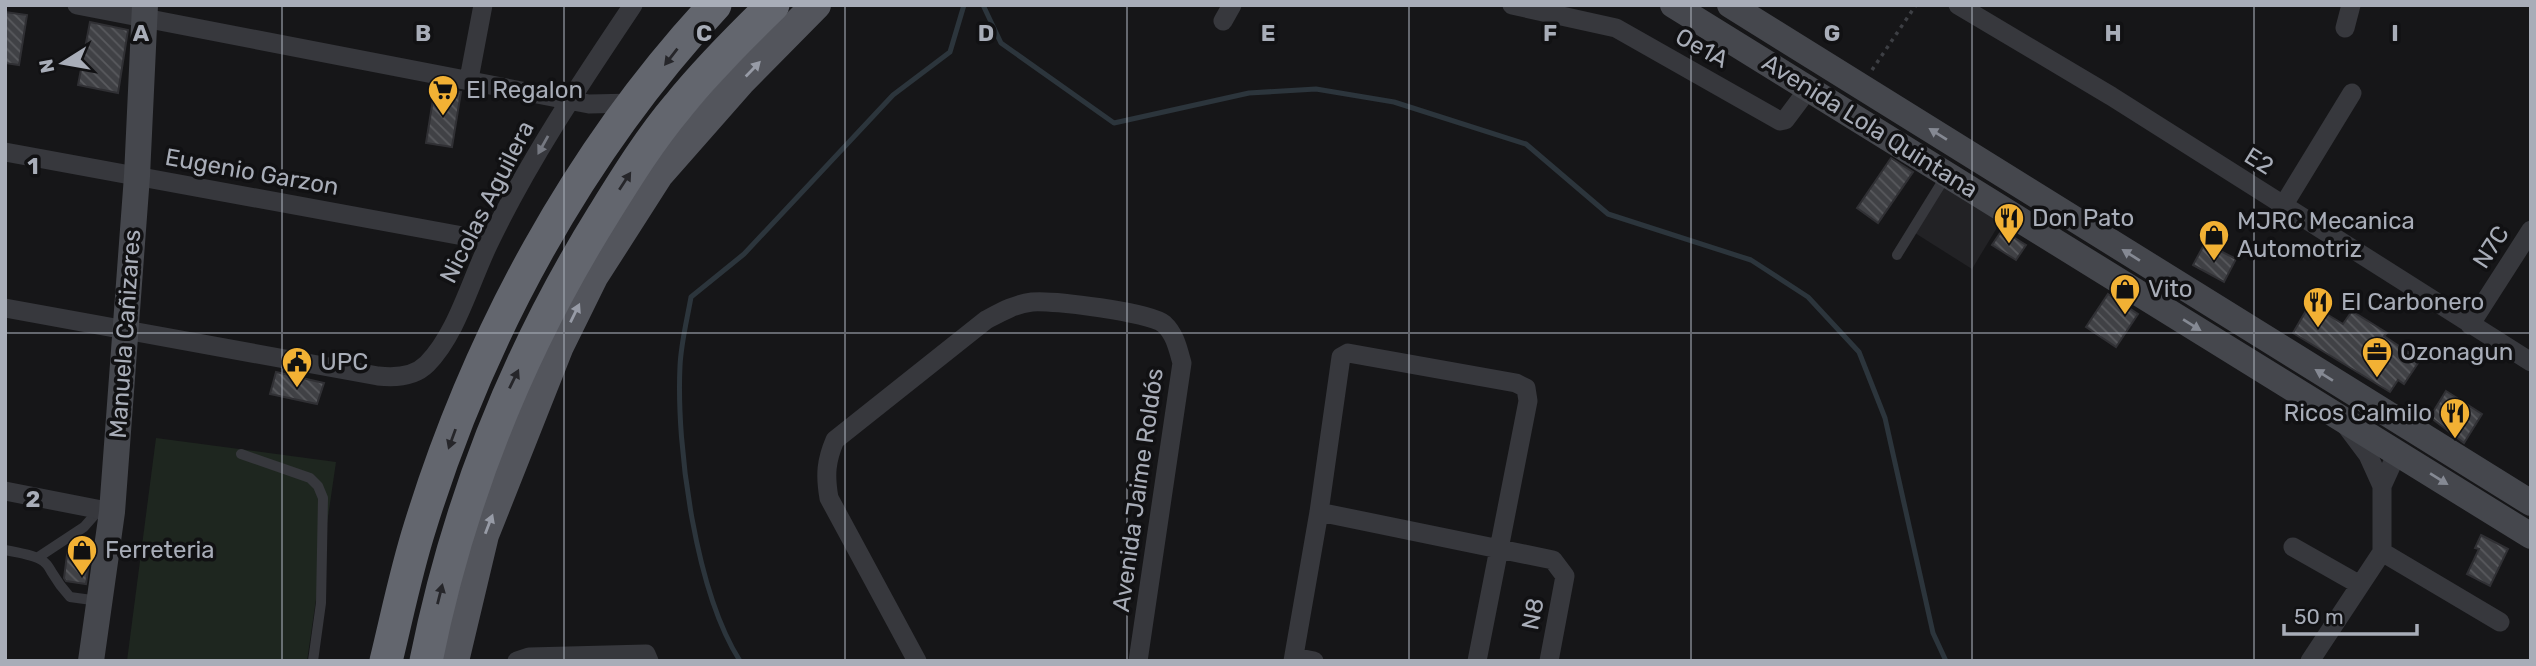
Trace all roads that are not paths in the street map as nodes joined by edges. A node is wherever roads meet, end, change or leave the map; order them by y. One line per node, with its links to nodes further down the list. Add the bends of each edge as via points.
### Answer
1 (77, 5): 12 (street)
2 (484, 5): 14 (street)
3 (633, 5): 17 (street, Nicolas Aguilera)
4 (715, 5): 18 (highway, one-way to 18)
5 (772, 5): 53 (highway, one-way to 5, via 440,591 488,441 572,265 677,106)
6 (816, 5): 54 (main road, one-way to 6, via 484,536 559,346 593,277 659,174)
7 (1513, 5): 15 (street, Oe1A, via 1616,28 1780,121)
8 (1673, 5): 15 (main road, Avenida Lola Quintana)
9 (1730, 5): 35 (main road, Avenida Lola Quintana, one-way to 9)
10 (1958, 5): 22 (street, E2)
11 (2351, 5): 13 (street)
12 (146, 12): 14 (street); 21 (main road, Manuela Cañizares)
13 (2345, 28)
14 (470, 79): 17 (street)
15 (1809, 88): 20 (main road, Avenida Lola Quintana)
16 (2352, 93): 22 (street)
17 (568, 100): 18 (street); 24 (street, Nicolas Aguilera, one-way to 24)
18 (635, 103): 52 (highway, one-way to 52, via 565,204 506,308 419,527)
19 (5, 152): 21 (street, Eugenio Garzon)
20 (1947, 174): 25 (lane); 30 (main road, Avenida Lola Quintana, one-way to 30)
21 (137, 176): 24 (street, Eugenio Garzon); 28 (main road, Manuela Cañizares)
22 (2283, 206): 27 (street, E2)
23 (2531, 230): 27 (street, N7C)
24 (490, 241): 28 (street, Nicolas Aguilera, via 436,355 414,373 386,377)
25 (1897, 255)
26 (5, 308): 28 (street)
27 (2470, 325): 29 (street, E2)
28 (124, 331): 36 (main road, Manuela Cañizares)
29 (2531, 362)
30 (2340, 416): 31 (main road, Avenida Lola Quintana); 33 (street, via 2368,455)
31 (2397, 453): 33 (street); 38 (main road, Avenida Lola Quintana, one-way to 38)
32 (241, 454): 51 (lane, via 310,478 323,498 321,603)
33 (2382, 486): 42 (street)
34 (5, 491): 36 (street)
35 (2531, 503)
36 (106, 511): 43 (lane); 45 (main road, Manuela Cañizares)
37 (1319, 512): 39 (street); 39 (street, via 1340,357 1357,353 1516,383 1526,388 1528,401); 48 (street)
38 (2531, 536)
39 (1499, 547): 59 (street); 60 (street, N8, via 1553,560 1565,576)
40 (2293, 547): 44 (street)
41 (5, 550): 43 (lane)
42 (2382, 552): 44 (street); 46 (street)
43 (40, 556): 45 (lane, via 70,597)
44 (2360, 585): 49 (street)
45 (99, 601): 50 (main road, Manuela Cañizares)
46 (2500, 622)
47 (647, 657): 55 (street, via 529,657)
48 (1294, 659): 58 (street)
49 (2316, 659)
50 (91, 661)
51 (313, 661)
52 (386, 661)
53 (426, 661)
54 (454, 661)
55 (517, 661)
56 (917, 661): 57 (street, Avenida Jaime Roldós, via 829,498 828,458 835,440 986,320 1009,307 1033,302 1148,314 1164,324 1175,339 1182,363)
57 (1138, 661)
58 (1314, 661)
59 (1476, 661)
60 (1549, 661)

